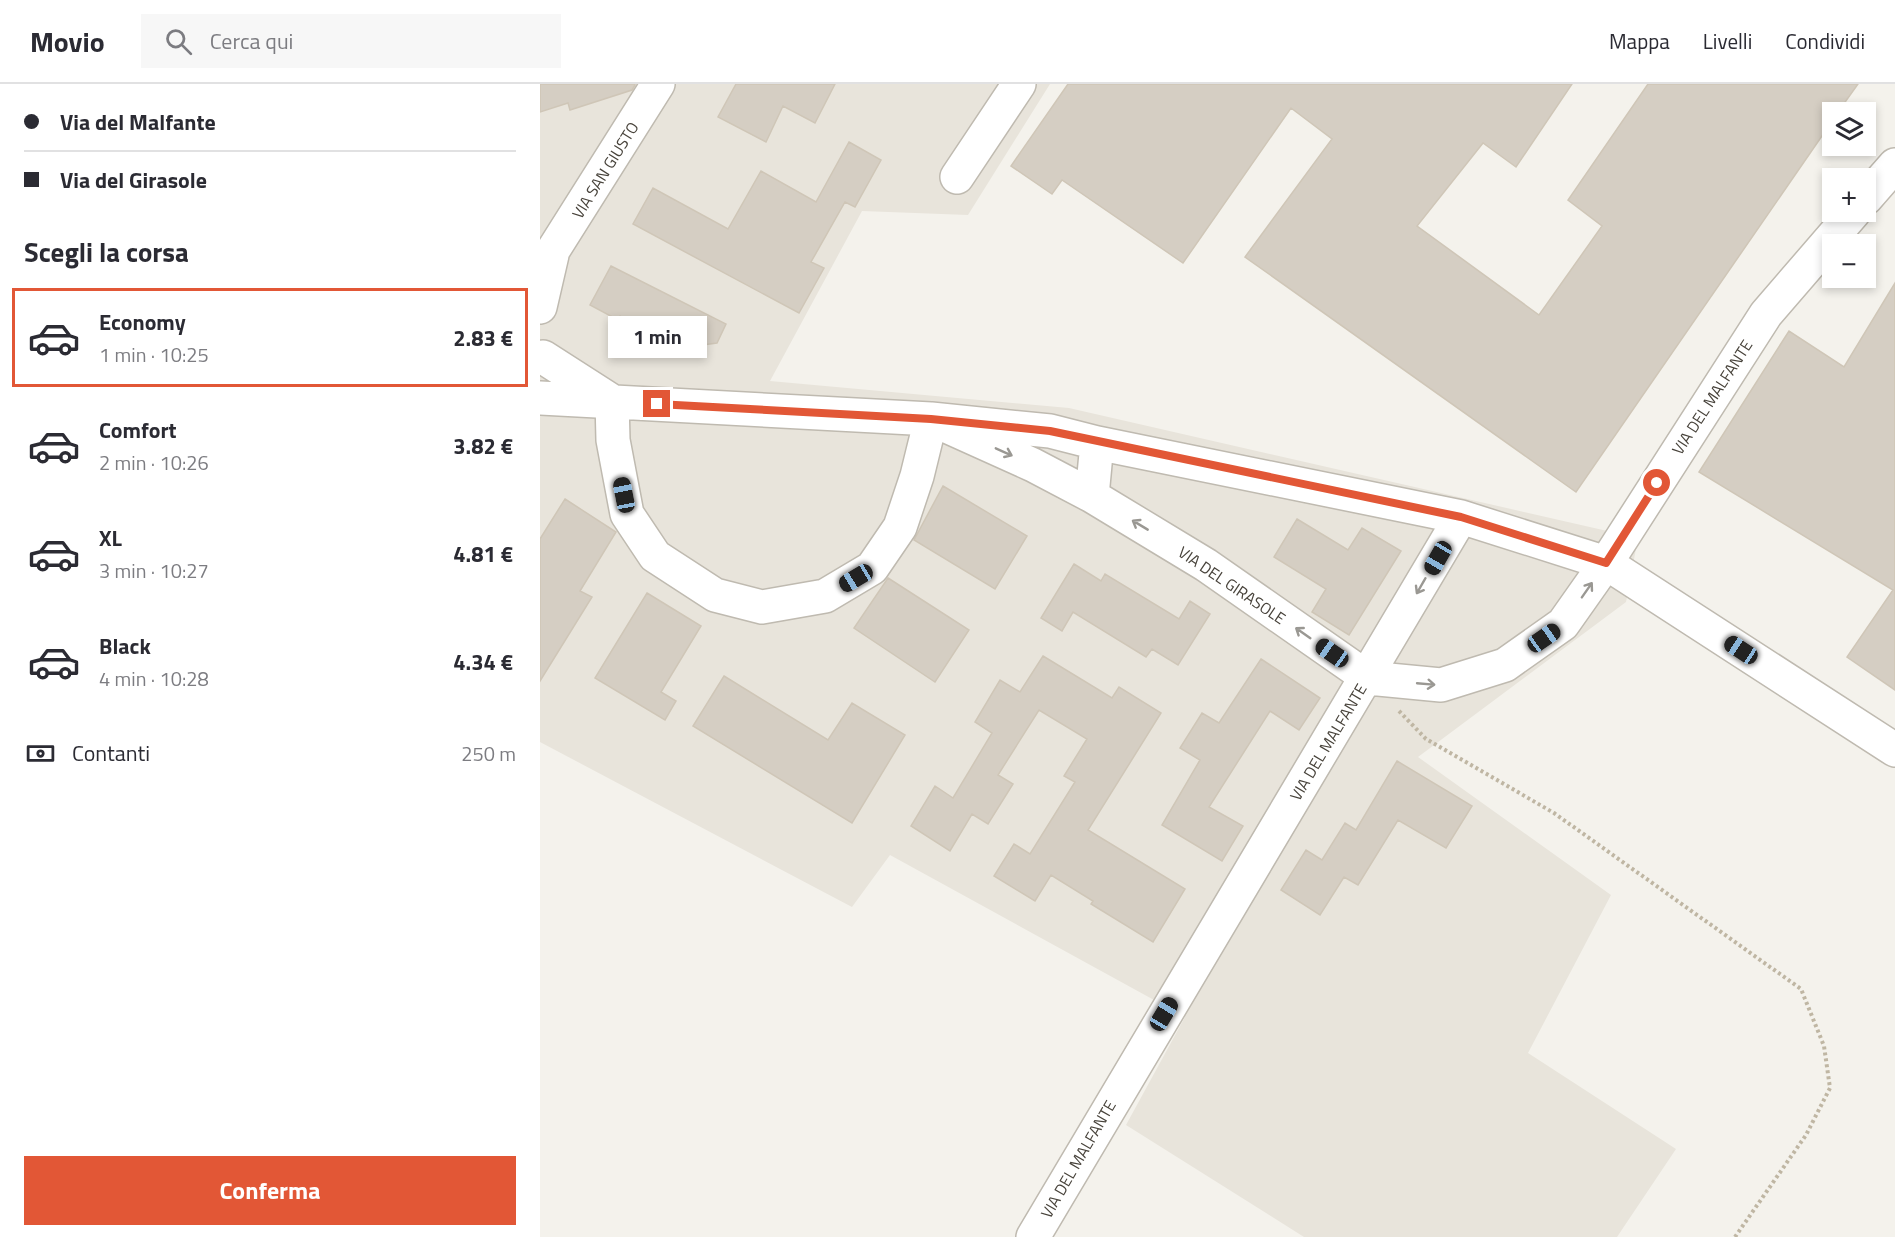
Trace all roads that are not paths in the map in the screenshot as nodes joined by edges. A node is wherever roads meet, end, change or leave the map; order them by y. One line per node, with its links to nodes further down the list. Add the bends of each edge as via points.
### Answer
1 (658, 84): 7 (street, VIA SAN GIUSTO)
2 (1019, 84): 4 (street)
3 (1895, 165): 5 (street)
4 (957, 177)
5 (1876, 187)
6 (1845, 222): 16 (street, VIA DEL MALFANTE, via 1766,314)
7 (546, 263): 8 (street, VIA SAN GIUSTO)
8 (540, 307)
9 (541, 361): 11 (street, VIA DEL GIRASOLE)
10 (540, 398): 11 (street, VIA DEL GIRASOLE)
11 (612, 401): 12 (street, VIA DEL GIRASOLE); 12 (street, via 613,440 627,514 656,556 715,595 762,607 825,596 872,568 900,527)
12 (931, 419): 13 (street, VIA DEL GIRASOLE, via 1050,431); 14 (street, VIA DEL GIRASOLE, one-way to 14)
13 (1097, 443): 14 (street); 15 (street, VIA DEL GIRASOLE)
14 (1092, 496): 17 (street, VIA DEL GIRASOLE, one-way to 14, via 1206,565)
15 (1461, 517): 16 (street, VIA DEL GIRASOLE); 17 (street, one-way to 17)
16 (1606, 563): 17 (street, VIA DEL MALFANTE, one-way to 16, via 1441,685 1505,665 1563,624); 18 (street, VIA DEL GIRASOLE)
17 (1368, 678): 19 (street, VIA DEL MALFANTE)
18 (1895, 750)
19 (1032, 1237)

